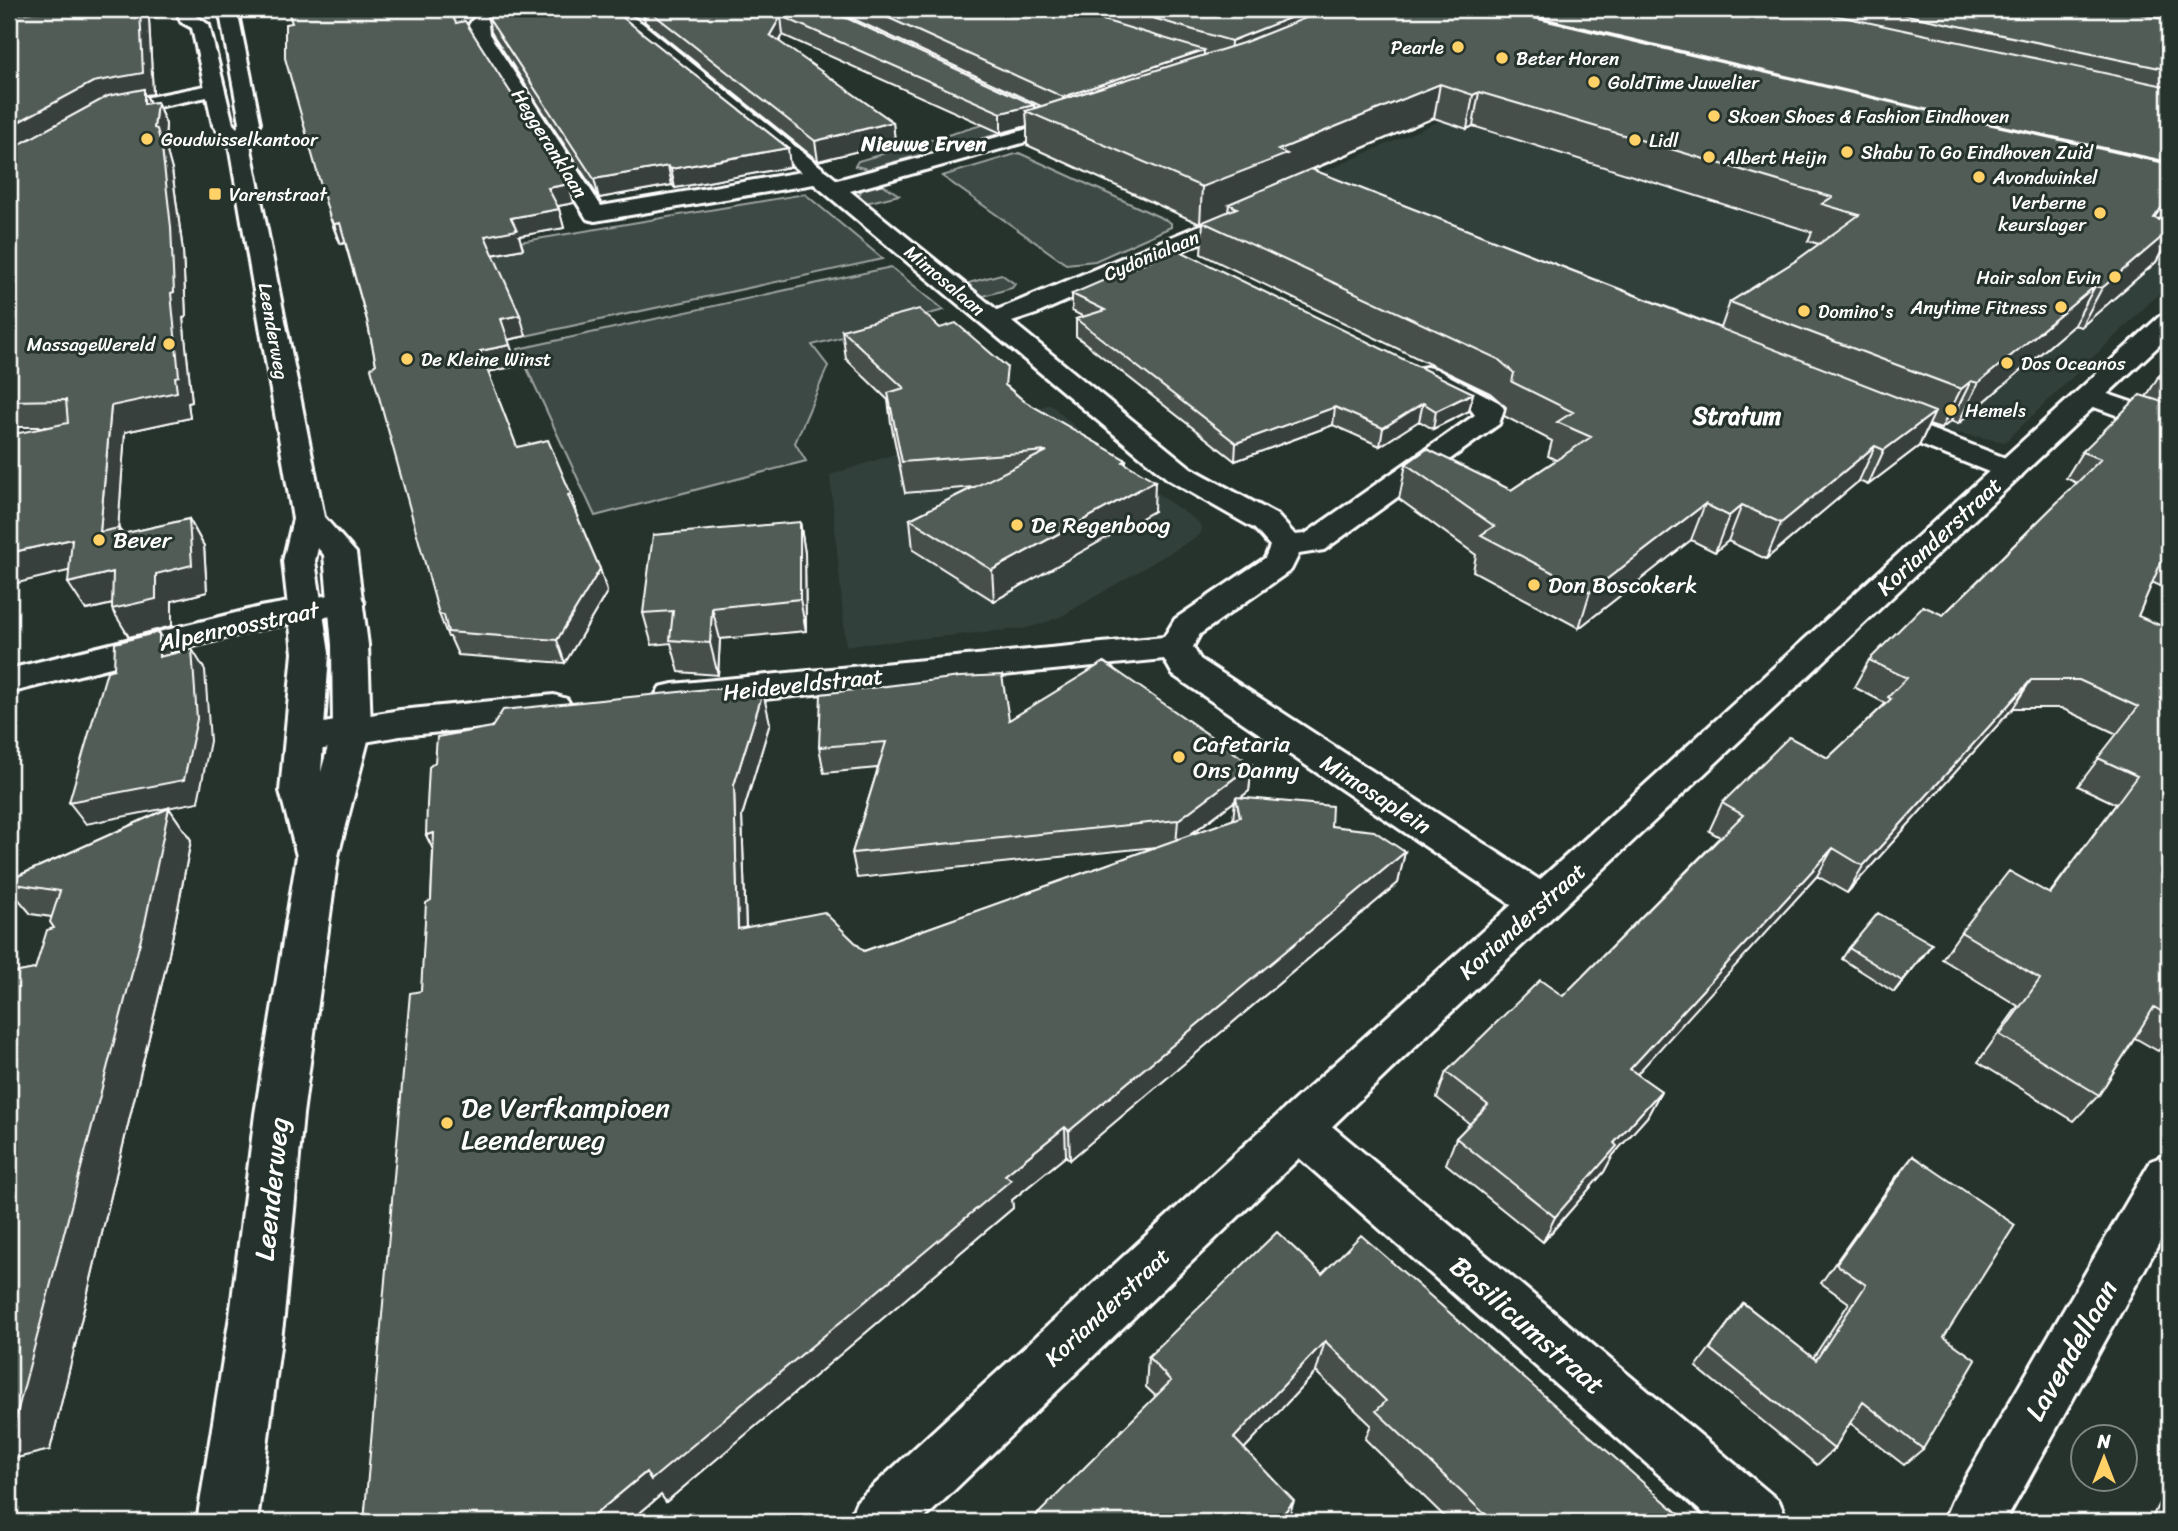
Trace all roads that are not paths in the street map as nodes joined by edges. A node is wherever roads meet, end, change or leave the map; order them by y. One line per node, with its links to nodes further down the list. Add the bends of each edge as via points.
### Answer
1 (72, 9): 7 (street)
2 (165, 9): 8 (street)
3 (185, 9): 9 (street, Leenderweg, via 187,18 200,25)
4 (232, 9): 13 (street, Leenderweg, via 230,19 250,122)
5 (520, 9): 15 (street, Heggeranklaan, via 481,20 480,34 595,214)
6 (626, 14): 15 (street, Mimosalaan)
7 (9, 17)
8 (9, 28)
9 (215, 90): 13 (street, Leenderweg, via 223,125); 14 (street, via 111,110)
10 (1098, 114): 12 (street)
11 (1036, 115): 12 (street)
12 (1061, 127): 15 (street)
13 (239, 144): 26 (street, Leenderweg)
14 (10, 165)
15 (827, 182): 19 (street, Mimosalaan)
16 (1265, 206): 17 (street, Cydonialaan)
17 (1166, 249): 18 (street); 19 (street, Cydonialaan)
18 (1191, 261)
19 (993, 320): 27 (street, Mimosalaan, via 1180,474 1266,522)
20 (2169, 322): 22 (street, Korianderstraat)
21 (1404, 365): 27 (street, via 1479,401 1490,409 1489,418 1313,543)
22 (2090, 396): 24 (street); 25 (street, Korianderstraat)
23 (1857, 410): 25 (street)
24 (2169, 425)
25 (2010, 470): 37 (street, Korianderstraat, via 1702,753 1627,828)
26 (309, 519): 28 (street, Leenderweg, via 340,553); 29 (street, Leenderweg, via 299,561)
27 (1287, 545): 30 (street, via 1279,564 1187,627)
28 (347, 603): 29 (street, Alpenroosstraat); 34 (street, Leenderweg)
29 (305, 612): 31 (street, Alpenroosstraat, via 260,618); 35 (street, Leenderweg, via 311,653)
30 (1175, 647): 32 (street, Heideveldstraat); 37 (street, Mimosaplein, via 1186,667)
31 (9, 681)
32 (635, 700)
33 (593, 704): 34 (street)
34 (352, 729): 35 (street); 36 (street, Leenderweg)
35 (306, 739): 36 (street, Leenderweg, via 300,791)
36 (317, 856): 40 (street, Leenderweg)
37 (1540, 902): 38 (street, Korianderstraat)
38 (1298, 1127): 41 (street, Korianderstraat); 42 (street, Basilicumstraat)
39 (2169, 1177): 43 (street, Lavendellaan)
40 (227, 1522)
41 (878, 1522)
42 (1758, 1522)
43 (1973, 1522)

